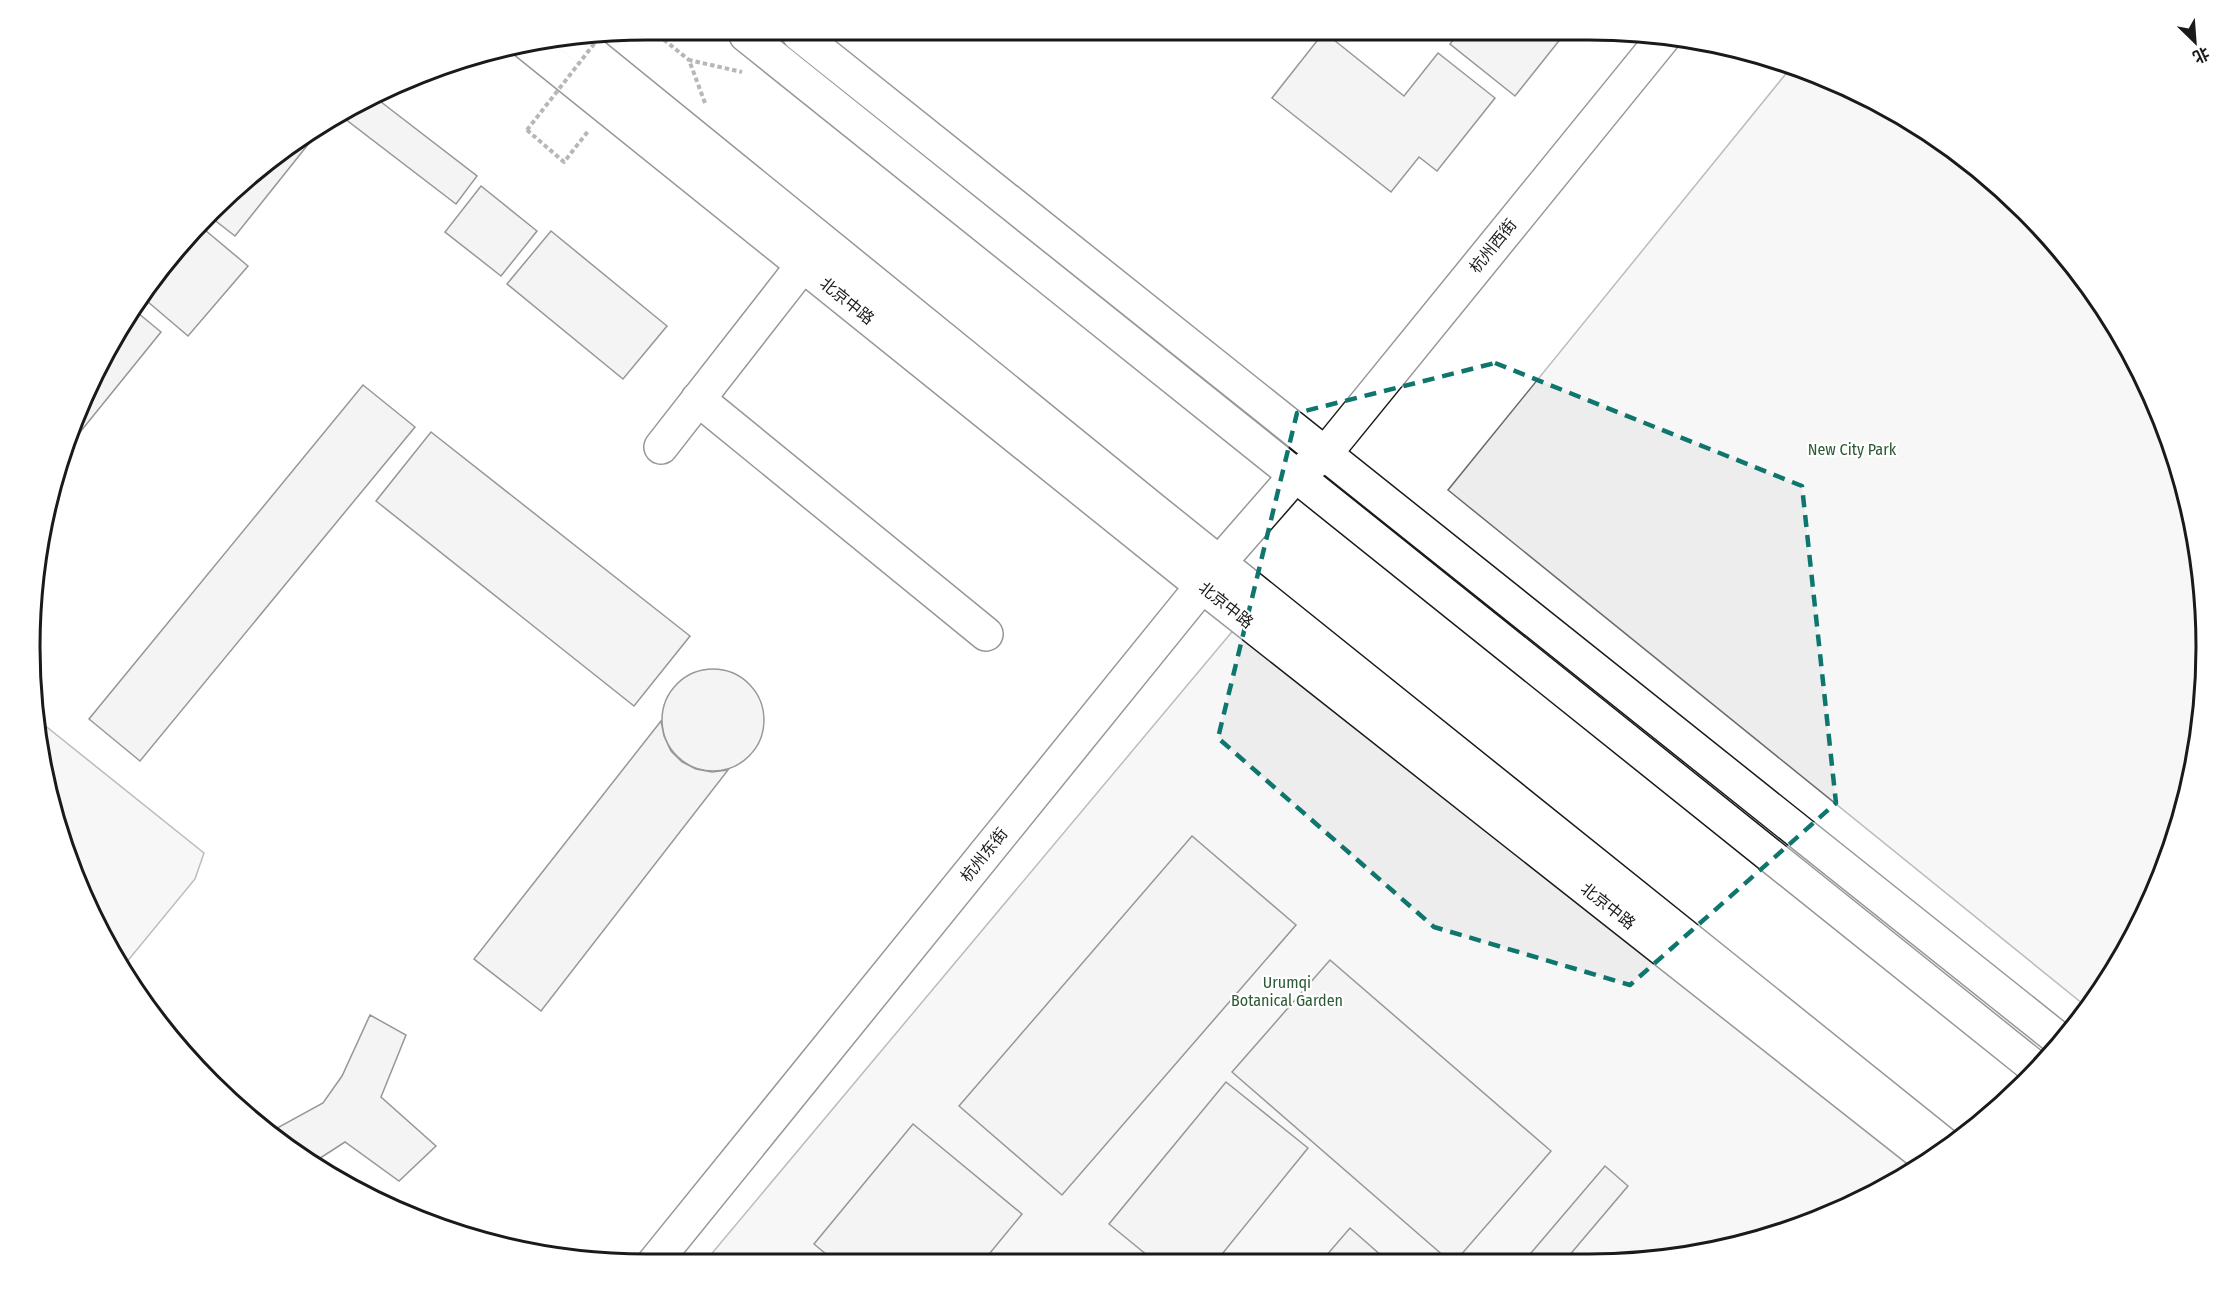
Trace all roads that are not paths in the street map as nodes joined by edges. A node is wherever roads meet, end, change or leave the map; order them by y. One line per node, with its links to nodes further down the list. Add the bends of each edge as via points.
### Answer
1 (752, 40): 10 (main road)
2 (806, 40): 9 (main road)
3 (581, 45): 11 (main road)
4 (1657, 45): 9 (main road, 杭州西街)
5 (536, 51): 6 (main road, 北京中路)
6 (802, 265): 7 (main road); 11 (main road, 北京中路)
7 (698, 399): 8 (main road); 12 (main road)
8 (661, 447)
9 (1324, 454): 10 (main road, 杭州东街); 13 (main road)
10 (1295, 476): 11 (main road, 杭州东街); 14 (main road)
11 (1211, 574): 15 (main road); 16 (main road, 北京中路); 17 (main road, 杭州东街)
12 (986, 634)
13 (2055, 1036)
14 (2031, 1064)
15 (1941, 1142)
16 (1923, 1154)
17 (661, 1254)

